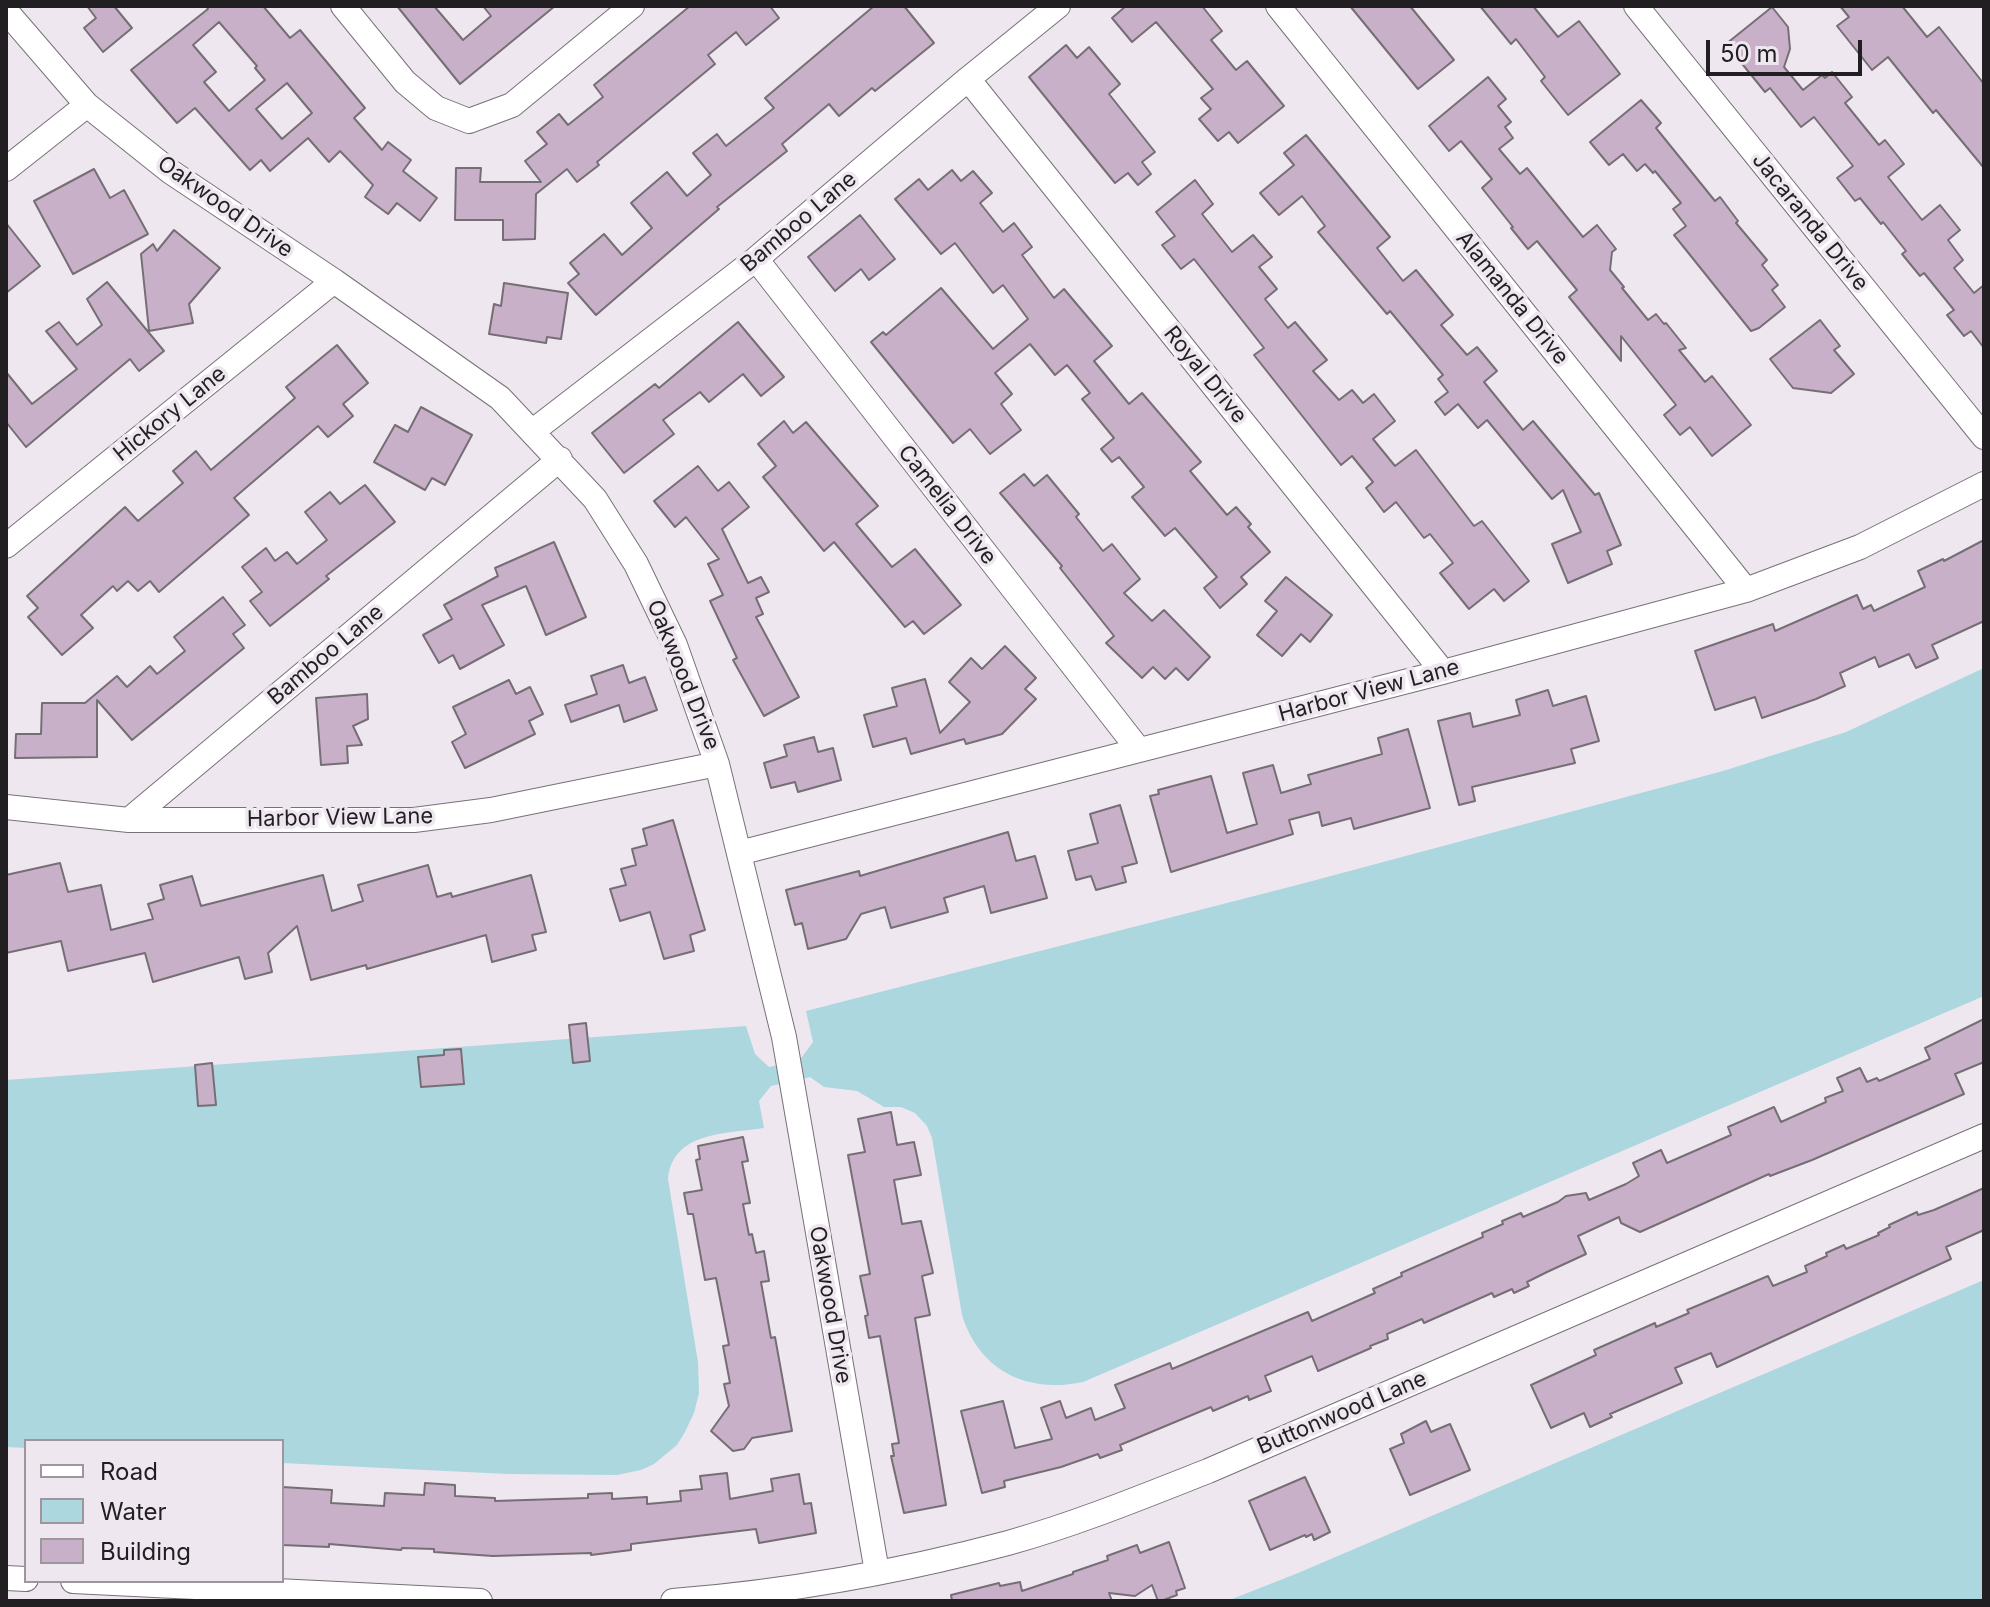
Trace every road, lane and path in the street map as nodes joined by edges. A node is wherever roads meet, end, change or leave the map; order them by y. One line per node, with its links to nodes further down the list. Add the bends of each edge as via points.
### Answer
1 (343, 6): 2 (street, via 405,82 436,108 469,121 512,105)
2 (632, 6)
3 (1058, 6): 7 (street, Bamboo Lane)
4 (1278, 6): 17 (street, Alamanda Drive)
5 (1636, 6): 13 (street, Jacaranda Drive)
6 (6, 11): 8 (street, Oakwood Drive)
7 (968, 79): 10 (street, Bamboo Lane); 18 (street, Royal Drive)
8 (87, 105): 9 (street); 11 (street, Oakwood Drive, via 171,172)
9 (6, 169)
10 (756, 259): 12 (street, Bamboo Lane); 19 (street, Camelia Drive)
11 (334, 281): 12 (street, Oakwood Drive, via 500,398); 16 (street, Hickory Lane)
12 (533, 431): 14 (street, Oakwood Drive)
13 (1984, 437)
14 (560, 459): 20 (street, Oakwood Drive, via 595,499 636,564 675,645); 22 (street, Bamboo Lane)
15 (1984, 484): 17 (street, Harbor View Lane, via 1860,547)
16 (6, 546)
17 (1746, 590): 18 (street, Harbor View Lane)
18 (1443, 672): 19 (street, Harbor View Lane)
19 (1139, 750): 23 (street, Harbor View Lane)
20 (717, 764): 22 (street, Harbor View Lane, via 491,810 414,820); 23 (street, Oakwood Drive)
21 (6, 807): 22 (street, Harbor View Lane)
22 (129, 820)
23 (739, 853): 25 (street, Oakwood Drive, via 784,1037)
24 (1984, 1136): 25 (street, Buttonwood Lane, via 1104,1512 1008,1543)
25 (877, 1572): 28 (street, Buttonwood Lane)
26 (114, 1583): 27 (street)
27 (480, 1601)
28 (673, 1601)

